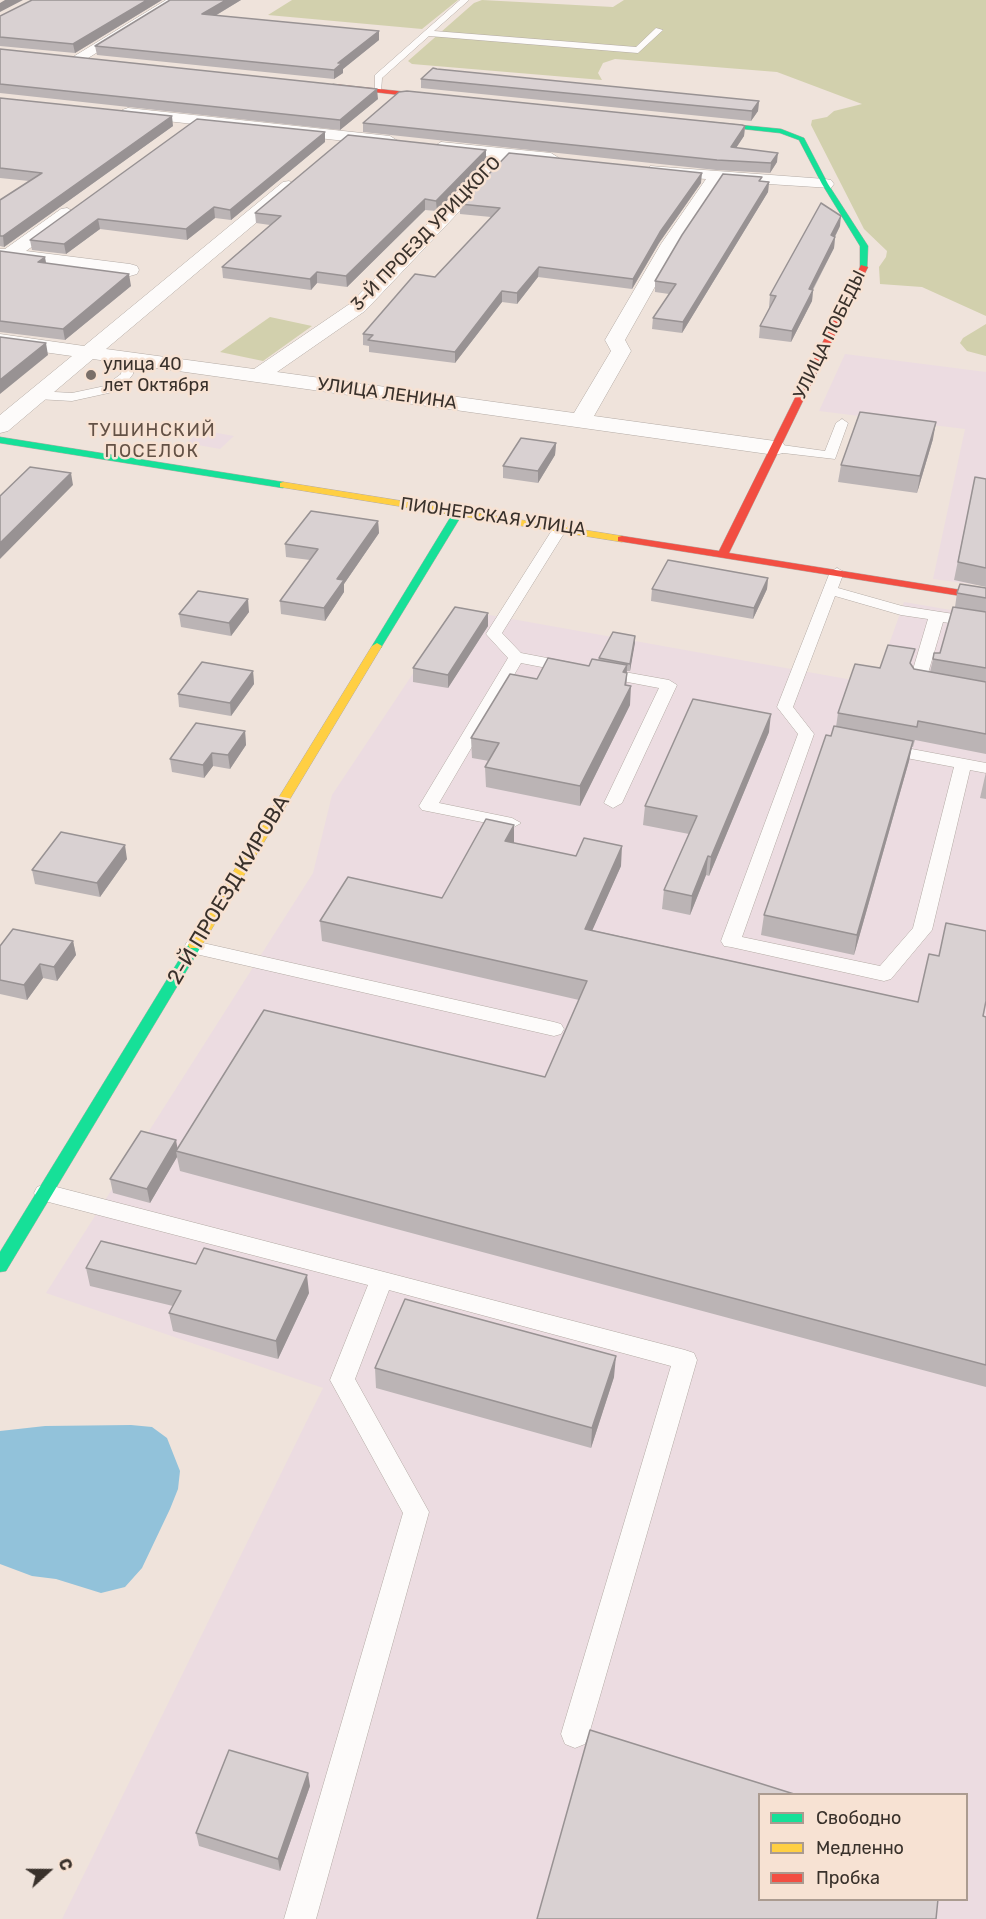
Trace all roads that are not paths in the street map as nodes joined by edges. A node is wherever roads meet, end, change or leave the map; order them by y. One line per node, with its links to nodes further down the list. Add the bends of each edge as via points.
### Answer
1 (175, 0): 5 (street)
2 (465, 0): 4 (lane)
3 (659, 30): 4 (lane, via 638,50)
4 (427, 33): 8 (lane, via 378,77)
5 (70, 59): 6 (street)
6 (98, 62)
7 (320, 85): 8 (street)
8 (385, 97): 9 (street)
9 (455, 99)
10 (113, 112): 11 (street)
11 (195, 120): 14 (street); 15 (street)
12 (364, 122): 15 (street)
13 (688, 122): 24 (street, УЛИЦА ПОБЕДЫ, via 781,130 802,139)
14 (177, 134)
15 (348, 137): 16 (street); 18 (street)
16 (404, 143)
17 (427, 145): 19 (street)
18 (330, 152)
19 (505, 153): 20 (street); 31 (street, 3-Й ПРОЕЗД УРИЦКОГО, via 358,307)
20 (564, 160)
21 (634, 168): 23 (street)
22 (302, 175): 29 (street)
23 (716, 177): 24 (street); 33 (street, via 670,244 615,340 621,351)
24 (825, 184): 37 (street, УЛИЦА ПОБЕДЫ, via 864,246 864,266)
25 (84, 201): 26 (street)
26 (3, 255): 27 (street)
27 (130, 270)
28 (0, 340): 29 (street, УЛИЦА ЛЕНИНА)
29 (88, 352): 30 (street, УЛИЦА ЛЕНИНА); 32 (street)
30 (129, 358): 31 (street, УЛИЦА ЛЕНИНА); 32 (lane, via 127,374 109,389 72,397)
31 (258, 376): 33 (street, УЛИЦА ЛЕНИНА)
32 (37, 395): 35 (street)
33 (580, 421): 37 (street, УЛИЦА ЛЕНИНА)
34 (842, 423): 37 (lane, via 830,456)
35 (0, 426)
36 (0, 440): 38 (street, ПИОНЕРСКАЯ УЛИЦА)
37 (775, 448): 40 (street, УЛИЦА ПОБЕДЫ)
38 (458, 513): 39 (street, ПИОНЕРСКАЯ УЛИЦА); 55 (street, 2-Й ПРОЕЗД КИРОВА)
39 (561, 527): 40 (street, ПИОНЕРСКАЯ УЛИЦА); 46 (lane, via 494,634)
40 (723, 554): 41 (street, ПИОНЕРСКАЯ УЛИЦА)
41 (837, 572): 42 (lane); 43 (street, ПИОНЕРСКАЯ УЛИЦА)
42 (830, 590): 44 (lane); 48 (lane, via 785,707)
43 (986, 597)
44 (937, 616): 45 (lane); 47 (lane, via 917,683)
45 (986, 624)
46 (516, 657): 53 (lane, via 669,685); 54 (lane, via 428,806)
47 (940, 687)
48 (806, 734): 49 (lane); 51 (lane, via 731,941 884,974 922,930)
49 (828, 738)
50 (873, 747): 51 (lane)
51 (963, 764): 52 (lane)
52 (986, 768)
53 (613, 803)
54 (512, 823)
55 (194, 947): 56 (lane); 57 (street, 2-Й ПРОЕЗД КИРОВА)
56 (554, 1029)
57 (45, 1193): 58 (street, 2-Й ПРОЕЗД КИРОВА); 59 (lane)
58 (0, 1266)
59 (382, 1279): 60 (lane, via 685,1360); 61 (lane, via 342,1380 416,1512)
60 (575, 1734)
61 (300, 1919)

